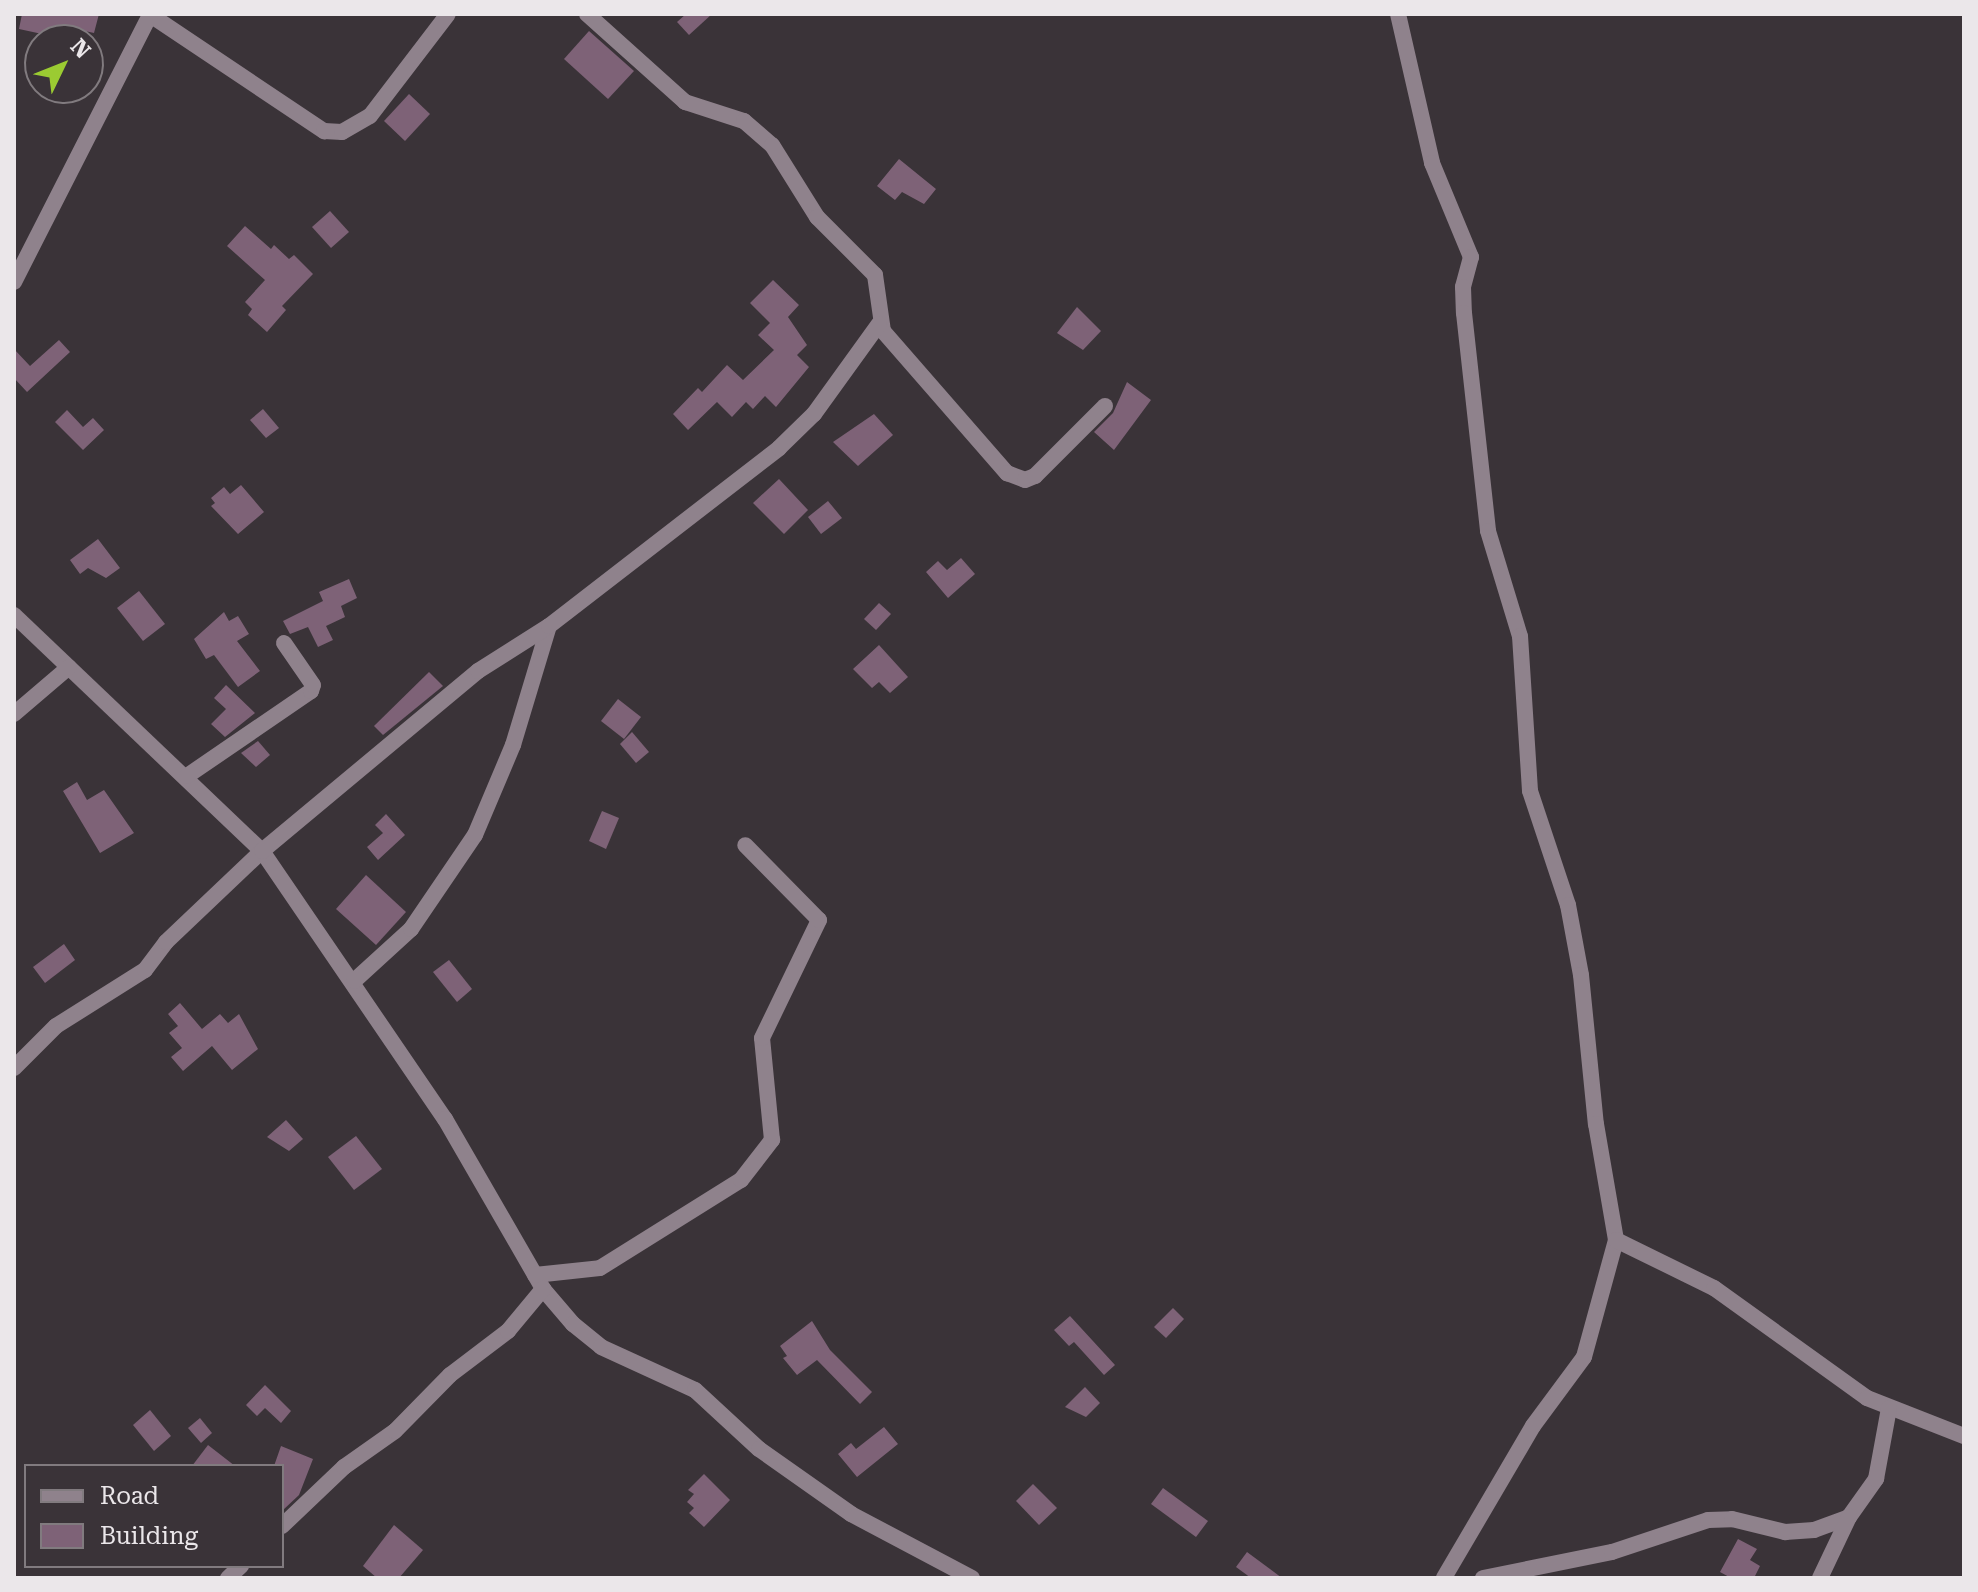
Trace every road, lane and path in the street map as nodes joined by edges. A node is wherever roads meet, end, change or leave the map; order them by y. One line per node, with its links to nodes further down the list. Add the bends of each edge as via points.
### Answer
1 (149, 14): 2 (street, via 324,131 342,132 370,116); 5 (street)
2 (448, 14)
3 (587, 14): 6 (street, via 685,102 744,121 772,145 817,217 875,275)
4 (1398, 14): 18 (street, via 1432,163 1471,257 1463,287 1464,313 1488,531 1520,636 1530,791 1568,905)
5 (14, 282)
6 (879, 324): 7 (street, via 970,434 1017,479 1035,476); 9 (street, via 814,414 779,448)
7 (1105, 406)
8 (14, 615): 11 (street)
9 (549, 626): 15 (street, via 478,671); 16 (street, via 513,745 475,835 411,929)
10 (284, 643): 13 (street, via 313,685 311,691)
11 (69, 667): 12 (street); 13 (street)
12 (14, 714)
13 (187, 776): 15 (street)
14 (745, 845): 19 (street, via 819,920 762,1038 772,1140 741,1180 600,1268)
15 (262, 851): 16 (street); 17 (street, via 166,942 145,970 56,1026)
16 (354, 981): 19 (street, via 445,1119)
17 (14, 1068)
18 (1616, 1240): 20 (street, via 1714,1288 1849,1388); 25 (street, via 1584,1357 1533,1426)
19 (539, 1282): 23 (street, via 508,1331 450,1375 395,1431 344,1467); 24 (street, via 601,1347 695,1390 759,1449 851,1514)
20 (1889, 1408): 21 (street); 22 (street, via 1876,1479)
21 (1964, 1436)
22 (1849, 1517): 26 (street, via 1814,1530 1785,1532 1732,1519 1708,1520 1612,1552); 27 (street)
23 (284, 1524)
24 (972, 1578)
25 (1444, 1578)
26 (1483, 1578)
27 (1820, 1578)

